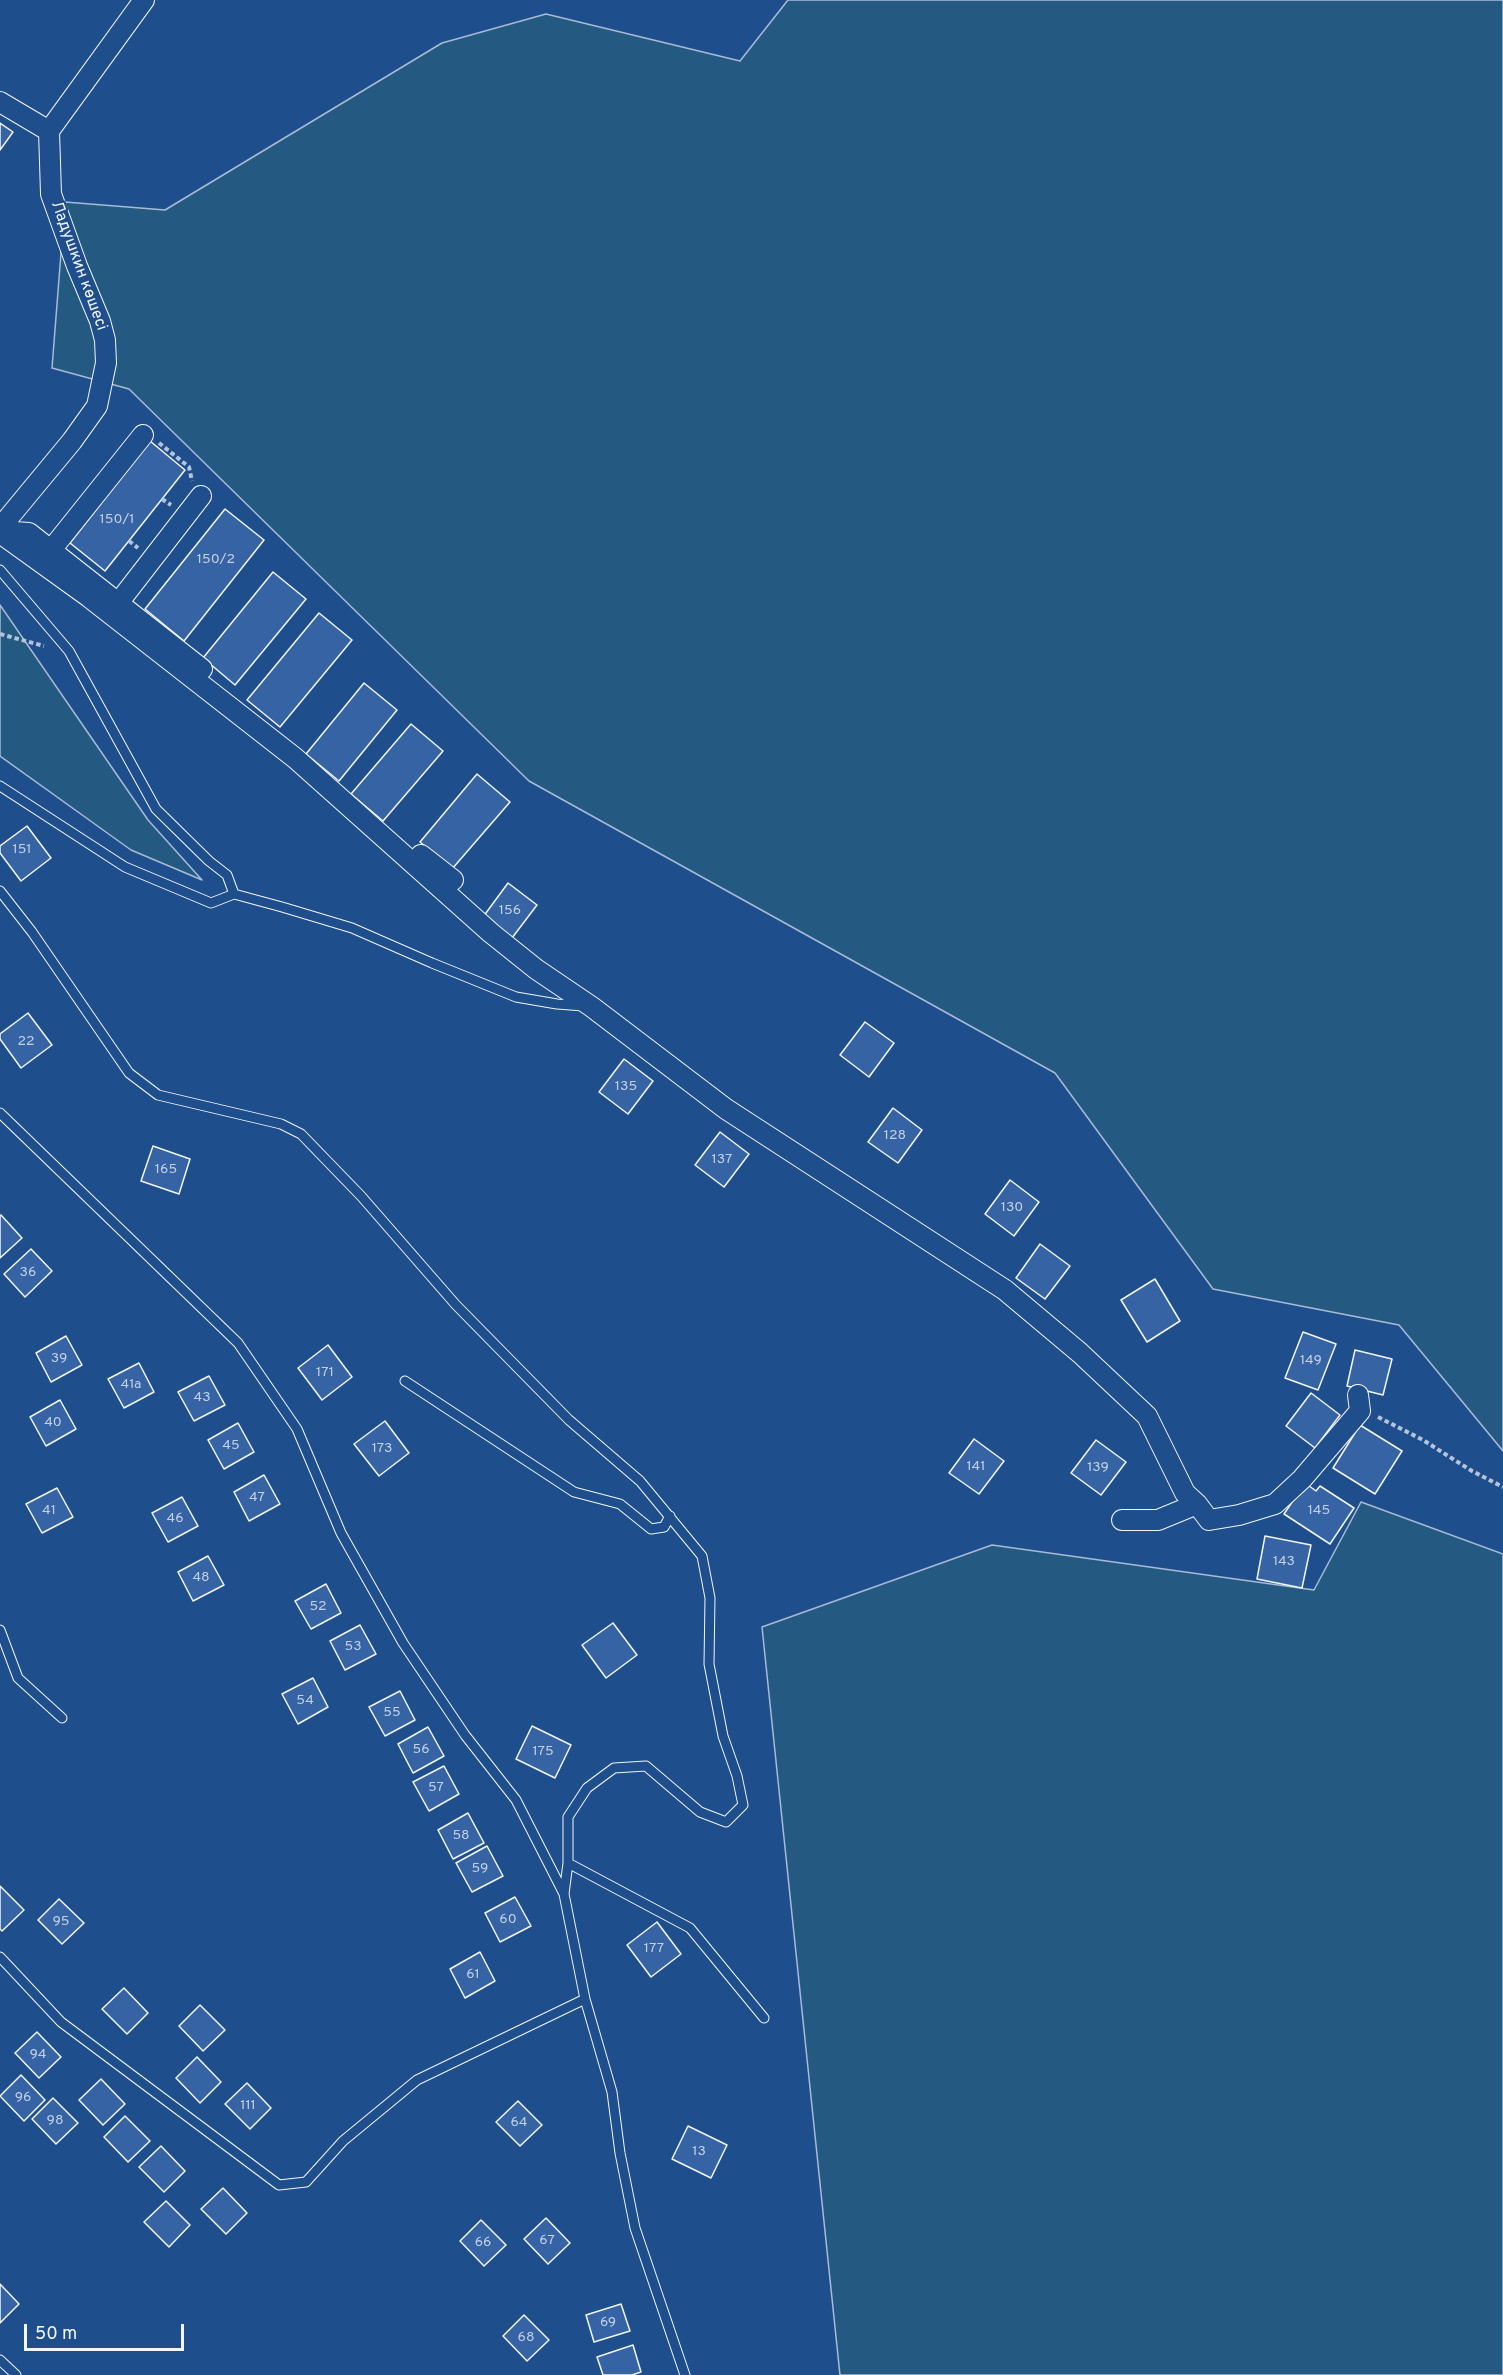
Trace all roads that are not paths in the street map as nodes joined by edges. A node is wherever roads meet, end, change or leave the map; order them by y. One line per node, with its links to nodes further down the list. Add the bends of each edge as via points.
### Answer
1 (144, 0): 3 (street)
2 (0, 102): 3 (street)
3 (49, 131): 6 (street, Ладушкин көшесі, via 51,194 100,321 106,363 96,406)
4 (142, 435): 7 (street)
5 (201, 496): 9 (street)
6 (0, 531): 7 (street, via 29,533); 14 (street, via 295,758 491,933)
7 (51, 550): 9 (street)
8 (0, 570): 13 (lane, via 69,651 156,809 227,875)
9 (119, 602): 11 (street, via 288,741 384,827)
10 (0, 786): 13 (lane, via 125,867 211,903)
11 (453, 880)
12 (0, 891): 19 (lane, via 129,1073 158,1095 281,1124 301,1134 456,1305 569,1420 640,1480)
13 (234, 894): 14 (lane, via 352,928 516,997)
14 (592, 1007): 18 (street, via 726,1109 1005,1290 1147,1416 1185,1493)
15 (0, 1113): 24 (lane, via 238,1343 297,1429 341,1533 403,1643 465,1735 516,1800)
16 (405, 1381): 19 (lane, via 574,1492 620,1504 651,1529 664,1527)
17 (1359, 1403): 18 (street, via 1302,1479 1275,1504 1209,1520)
18 (1197, 1504): 20 (street, via 1158,1520)
19 (670, 1516): 23 (lane, via 702,1556 710,1598 709,1664 723,1736 743,1805 726,1822 700,1812 646,1766 614,1768 587,1788 568,1817)
20 (1122, 1520)
21 (0, 1630): 22 (lane, via 18,1678)
22 (62, 1718)
23 (568, 1863): 24 (lane); 27 (lane, via 690,1928)
24 (564, 1894): 26 (lane)
25 (0, 1957): 26 (lane, via 61,2022 279,2185 306,2182 343,2140 417,2079)
26 (585, 1999): 30 (lane, via 612,2092 635,2228)
27 (764, 2018)
28 (0, 2360): 29 (lane)
29 (16, 2375)
30 (685, 2375)

